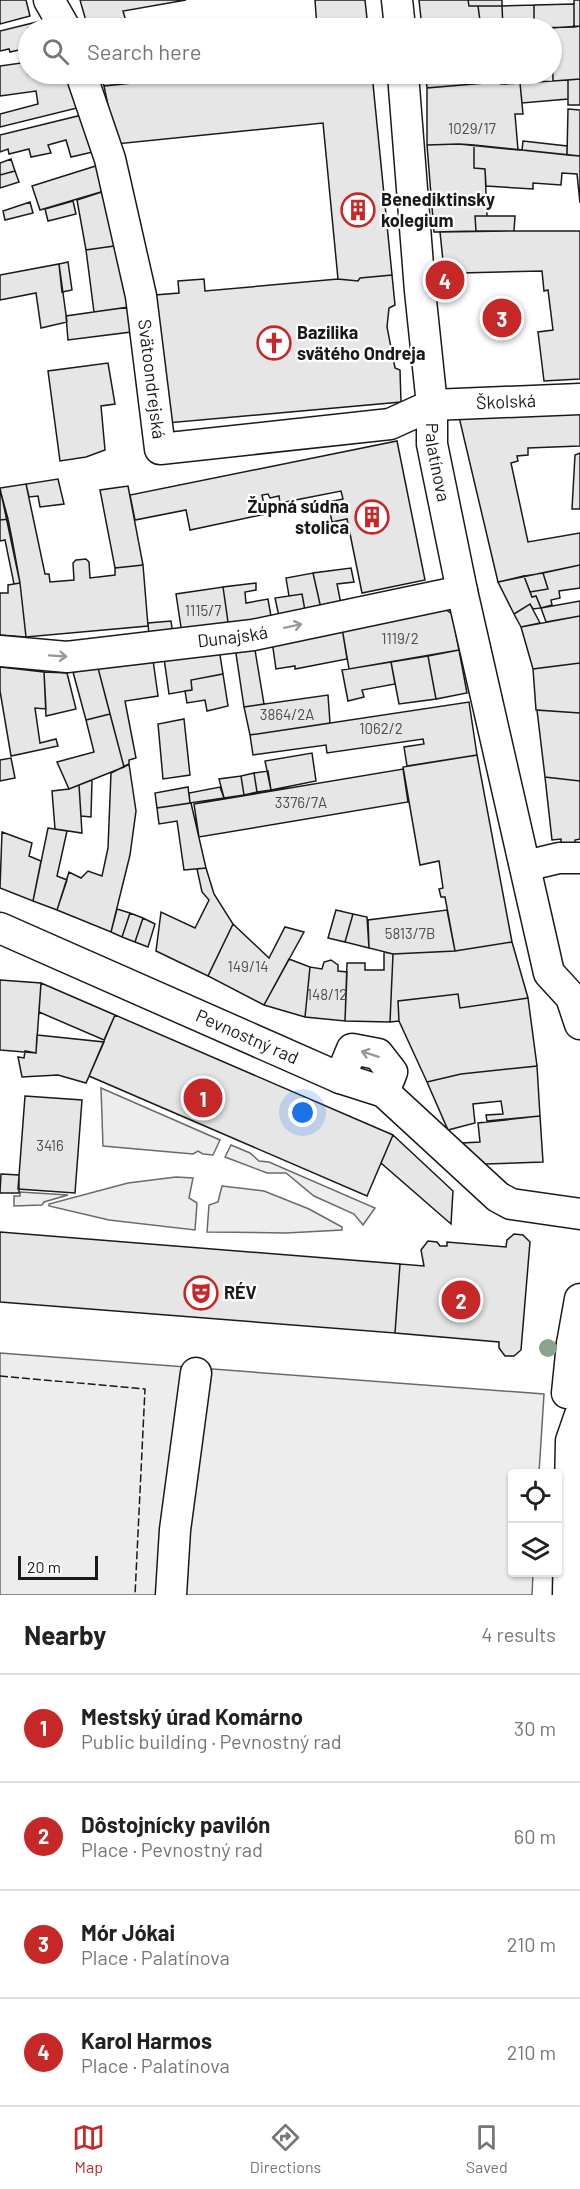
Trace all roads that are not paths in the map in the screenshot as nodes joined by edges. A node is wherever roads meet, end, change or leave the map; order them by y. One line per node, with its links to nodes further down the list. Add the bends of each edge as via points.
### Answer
1 (50, 0): 3 (street)
2 (397, 0): 4 (street)
3 (60, 18)
4 (399, 18)
5 (84, 84): 8 (street, Svätoondrejská, via 110,159 141,296 160,449 390,424)
6 (404, 84): 8 (street, Palatínova)
7 (580, 399): 8 (street, Školská)
8 (432, 405): 9 (street, Palatínova, via 432,444)
9 (462, 591): 10 (street, Dunajská, one-way to 9, via 67,657 253,635); 11 (street, Palatínova)
10 (0, 651)
11 (522, 854): 12 (street); 14 (street, Palatínova, via 549,973)
12 (580, 858)
13 (0, 928): 15 (street, Pevnostný rad, via 340,1078 384,1092 498,1197 511,1204)
14 (577, 1003)
15 (580, 1214)
16 (580, 1299): 17 (street)
17 (576, 1347): 19 (street)
18 (196, 1373): 20 (street, via 175,1530)
19 (573, 1404): 21 (street)
20 (171, 1595)
21 (568, 1595)

